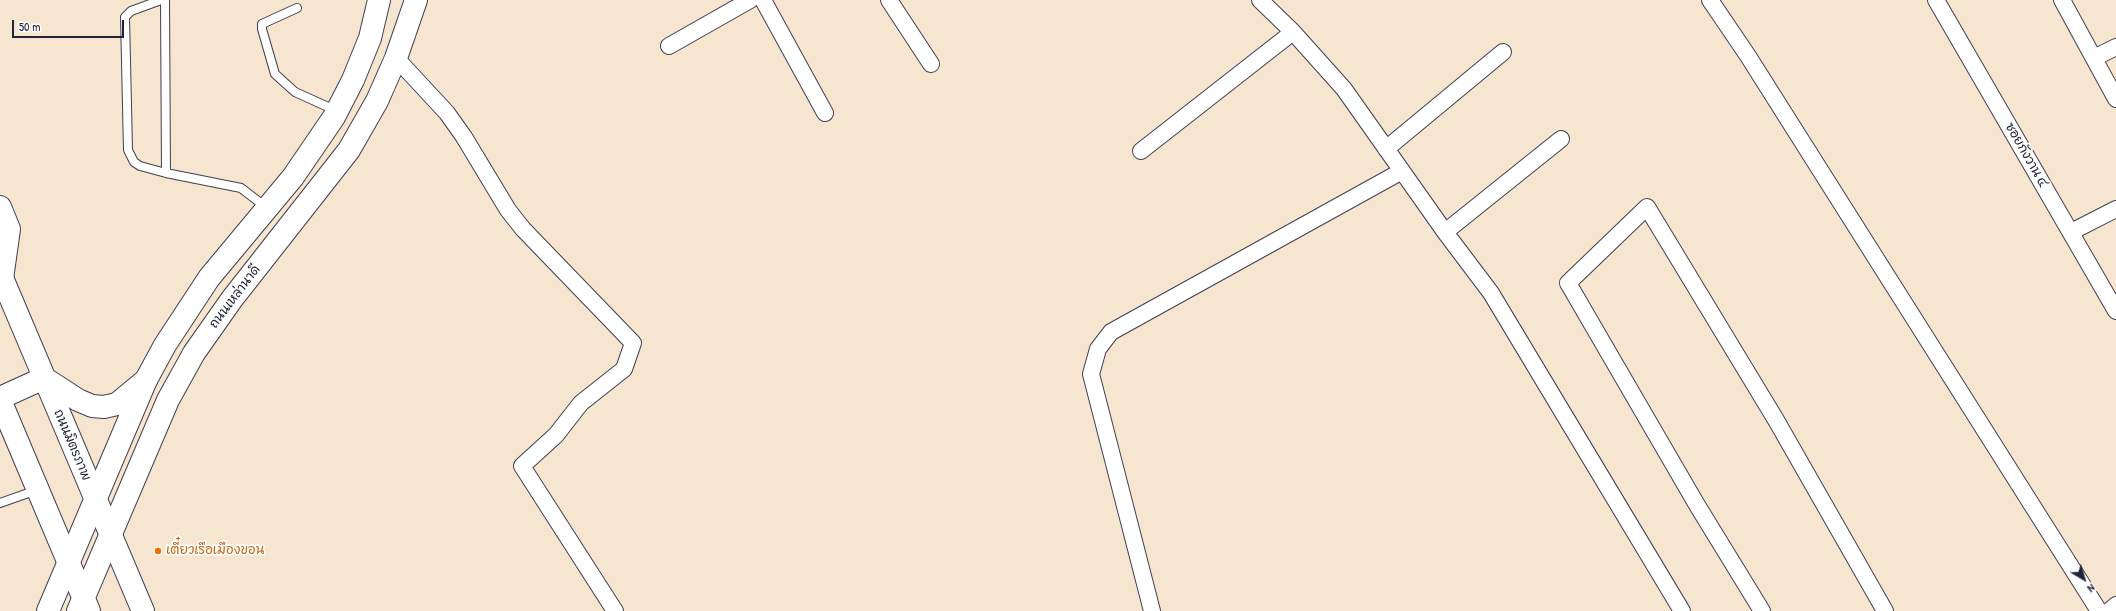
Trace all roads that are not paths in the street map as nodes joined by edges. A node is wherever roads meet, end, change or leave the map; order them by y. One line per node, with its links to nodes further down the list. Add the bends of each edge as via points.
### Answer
1 (161, 0): 27 (lane, via 131,11 125,17 128,150 134,162 140,166)
2 (165, 0): 27 (lane)
3 (379, 0): 21 (main road, via 370,38)
4 (416, 0): 17 (main road, ถนนเหล่านาดี)
5 (750, 0): 14 (street)
6 (762, 0): 22 (street)
7 (889, 0): 19 (street)
8 (1260, 0): 13 (street)
9 (1710, 0): 52 (street)
10 (1936, 0): 32 (street, ซอยกังวาน ๔)
11 (2062, 0): 18 (street)
12 (297, 8): 21 (lane, via 262,24 275,74 295,92)
13 (1293, 32): 24 (street, via 1344,89); 25 (street)
14 (669, 46)
15 (2116, 47): 18 (street)
16 (1503, 52): 24 (street)
17 (396, 58): 41 (main road, ถนนเหล่านาดี, via 377,101 349,150 232,299 194,353 168,400); 47 (street, via 447,113 508,210 523,229 633,343 624,370 581,403 556,434 522,466)
18 (2094, 58): 20 (street)
19 (931, 64)
20 (2116, 99)
21 (337, 112): 29 (main road, via 293,177)
22 (825, 113)
23 (1561, 139): 31 (street)
24 (1386, 149): 26 (street)
25 (1141, 152)
26 (1402, 171): 31 (street); 48 (street, via 1111,332 1098,349 1091,374)
27 (166, 173): 29 (lane, via 241,188)
28 (0, 207): 33 (main road, ถนนมิตรภาพ, via 9,229)
29 (267, 208): 36 (main road, via 209,278 164,345)
30 (2116, 209): 32 (street)
31 (1445, 232): 49 (street, via 1491,293)
32 (2071, 232): 34 (street, ซอยกังวาน ๔)
33 (1, 276): 35 (main road, ถนนมิตรภาพ)
34 (2116, 311)
35 (44, 378): 36 (main road, via 78,400 92,406 104,407 117,404); 37 (main road); 39 (main road, ถนนมิตรภาพ)
36 (146, 380): 39 (main road)
37 (0, 399): 38 (main road)
38 (38, 490): 40 (lane); 42 (main road)
39 (95, 500): 41 (main road, ถนนมิตรภาพ); 42 (main road)
40 (0, 503)
41 (110, 536): 44 (main road, ถนนเหล่านาดี); 46 (main road, ถนนมิตรภาพ)
42 (69, 563): 44 (main road); 45 (main road)
43 (2116, 605): 53 (street)
44 (84, 607)
45 (48, 611)
46 (143, 611)
47 (616, 611)
48 (1152, 611)
49 (1682, 611)
50 (1762, 611): 51 (street, via 1568,283 1646,206 1776,420)
51 (1885, 611)
52 (2099, 611)
53 (2109, 611)

